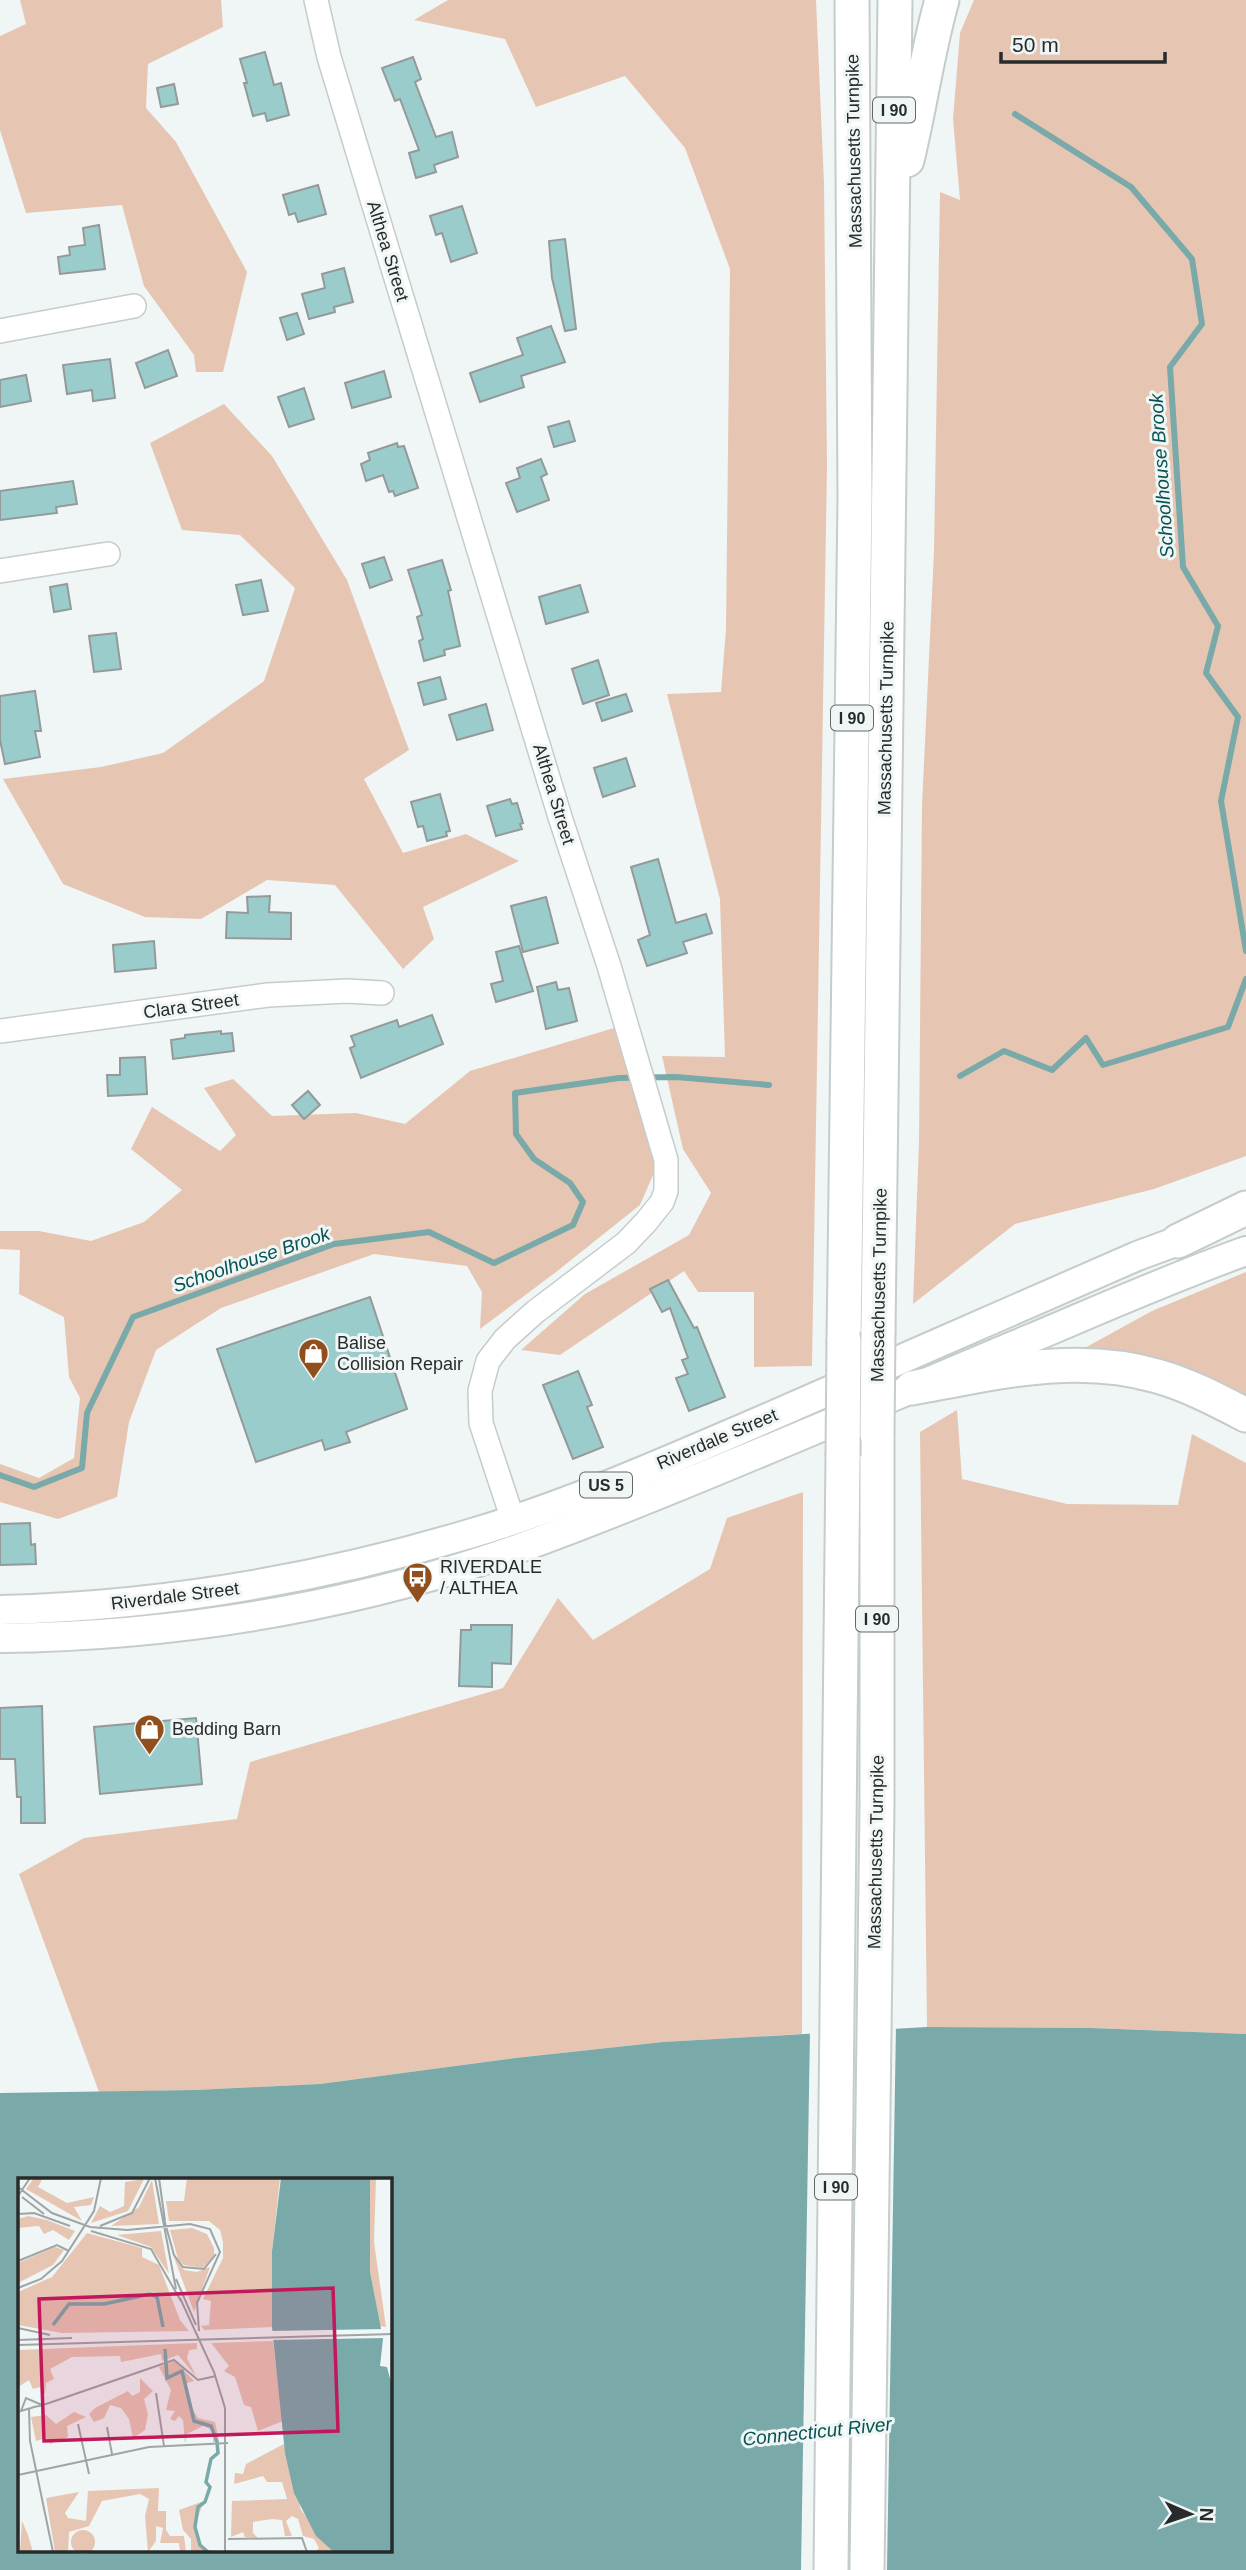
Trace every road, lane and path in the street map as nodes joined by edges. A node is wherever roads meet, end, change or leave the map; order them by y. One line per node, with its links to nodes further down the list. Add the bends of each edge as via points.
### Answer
1 (316, 0): 20 (street, Althea Street, via 329,57 666,1160 668,1181 662,1202 626,1244 535,1312 496,1349 484,1370 481,1423)
2 (844, 0): 6 (highway)
3 (852, 0): 6 (highway, Massachusetts Turnpike / I 90)
4 (895, 0): 7 (highway, Massachusetts Turnpike / I 90)
5 (942, 0): 7 (highway)
6 (853, 95): 23 (highway, Massachusetts Turnpike / I 90, bridge, via 855,498)
7 (892, 220): 24 (highway, Massachusetts Turnpike / I 90, bridge)
8 (134, 306): 9 (street)
9 (0, 331)
10 (108, 554): 11 (street)
11 (0, 571)
12 (382, 993): 13 (street, Clara Street, via 268,995)
13 (0, 1031)
14 (1246, 1208): 16 (highway)
15 (1246, 1216): 16 (main road, Riverdale Street / US 5)
16 (1178, 1241): 20 (main road, Riverdale Street / US 5, via 642,1471)
17 (1246, 1251): 18 (main road, Riverdale Street / US 5)
18 (912, 1388): 19 (highway, via 1026,1368 1108,1366 1158,1376); 22 (main road, Riverdale Street / US 5, via 559,1534 405,1583 228,1621)
19 (1246, 1415)
20 (513, 1520): 21 (main road, Riverdale Street / US 5, via 355,1566 250,1587 158,1600)
21 (0, 1610)
22 (0, 1638)
23 (831, 2570)
24 (867, 2570)

